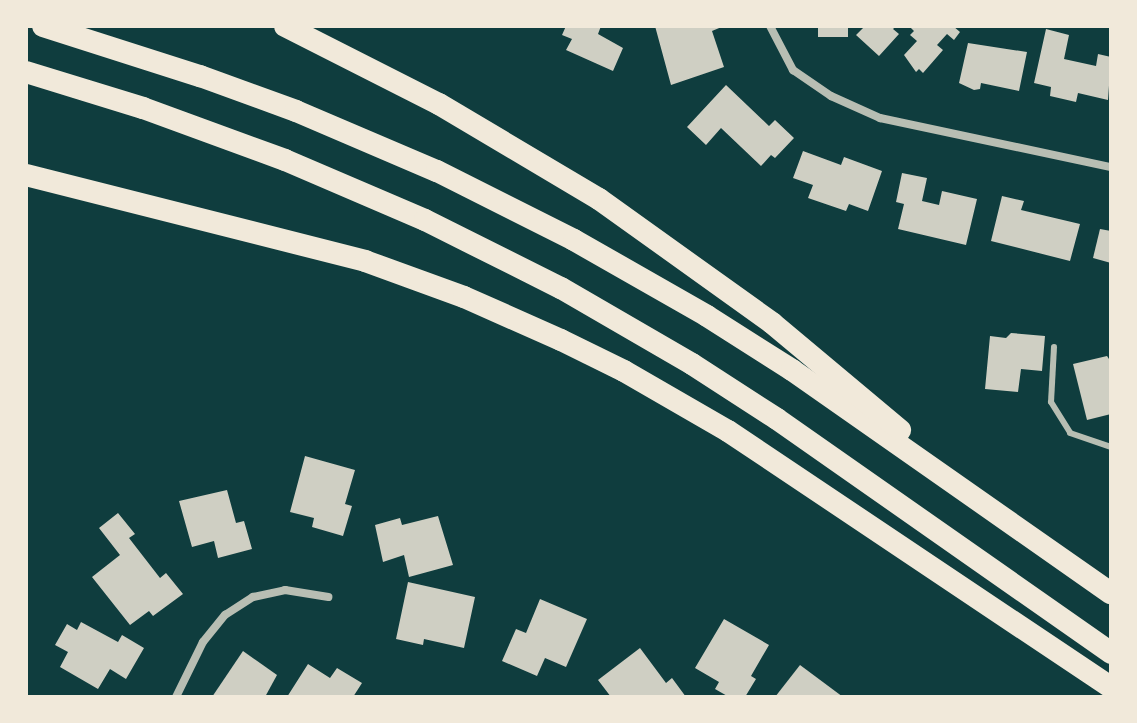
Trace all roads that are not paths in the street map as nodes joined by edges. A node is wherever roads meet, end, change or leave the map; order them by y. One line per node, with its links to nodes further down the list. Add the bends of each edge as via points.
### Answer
1 (43, 26): 9 (highway, via 296,111 528,216 750,342)
2 (285, 26): 9 (highway, via 477,125 643,229 812,354)
3 (770, 26): 5 (street, via 793,70 831,96 880,118)
4 (26, 72): 12 (highway, via 155,112 297,165 425,220 561,288 746,398)
5 (1111, 167)
6 (26, 175): 13 (highway, via 365,261 464,297 591,354 752,446)
7 (1054, 347): 8 (lane, via 1051,402 1070,433)
8 (1111, 447)
9 (959, 486): 10 (highway)
10 (1111, 593)
11 (328, 597): 14 (street, via 285,590 253,597 225,615 203,642)
12 (1111, 653)
13 (1111, 687)
14 (176, 697)

